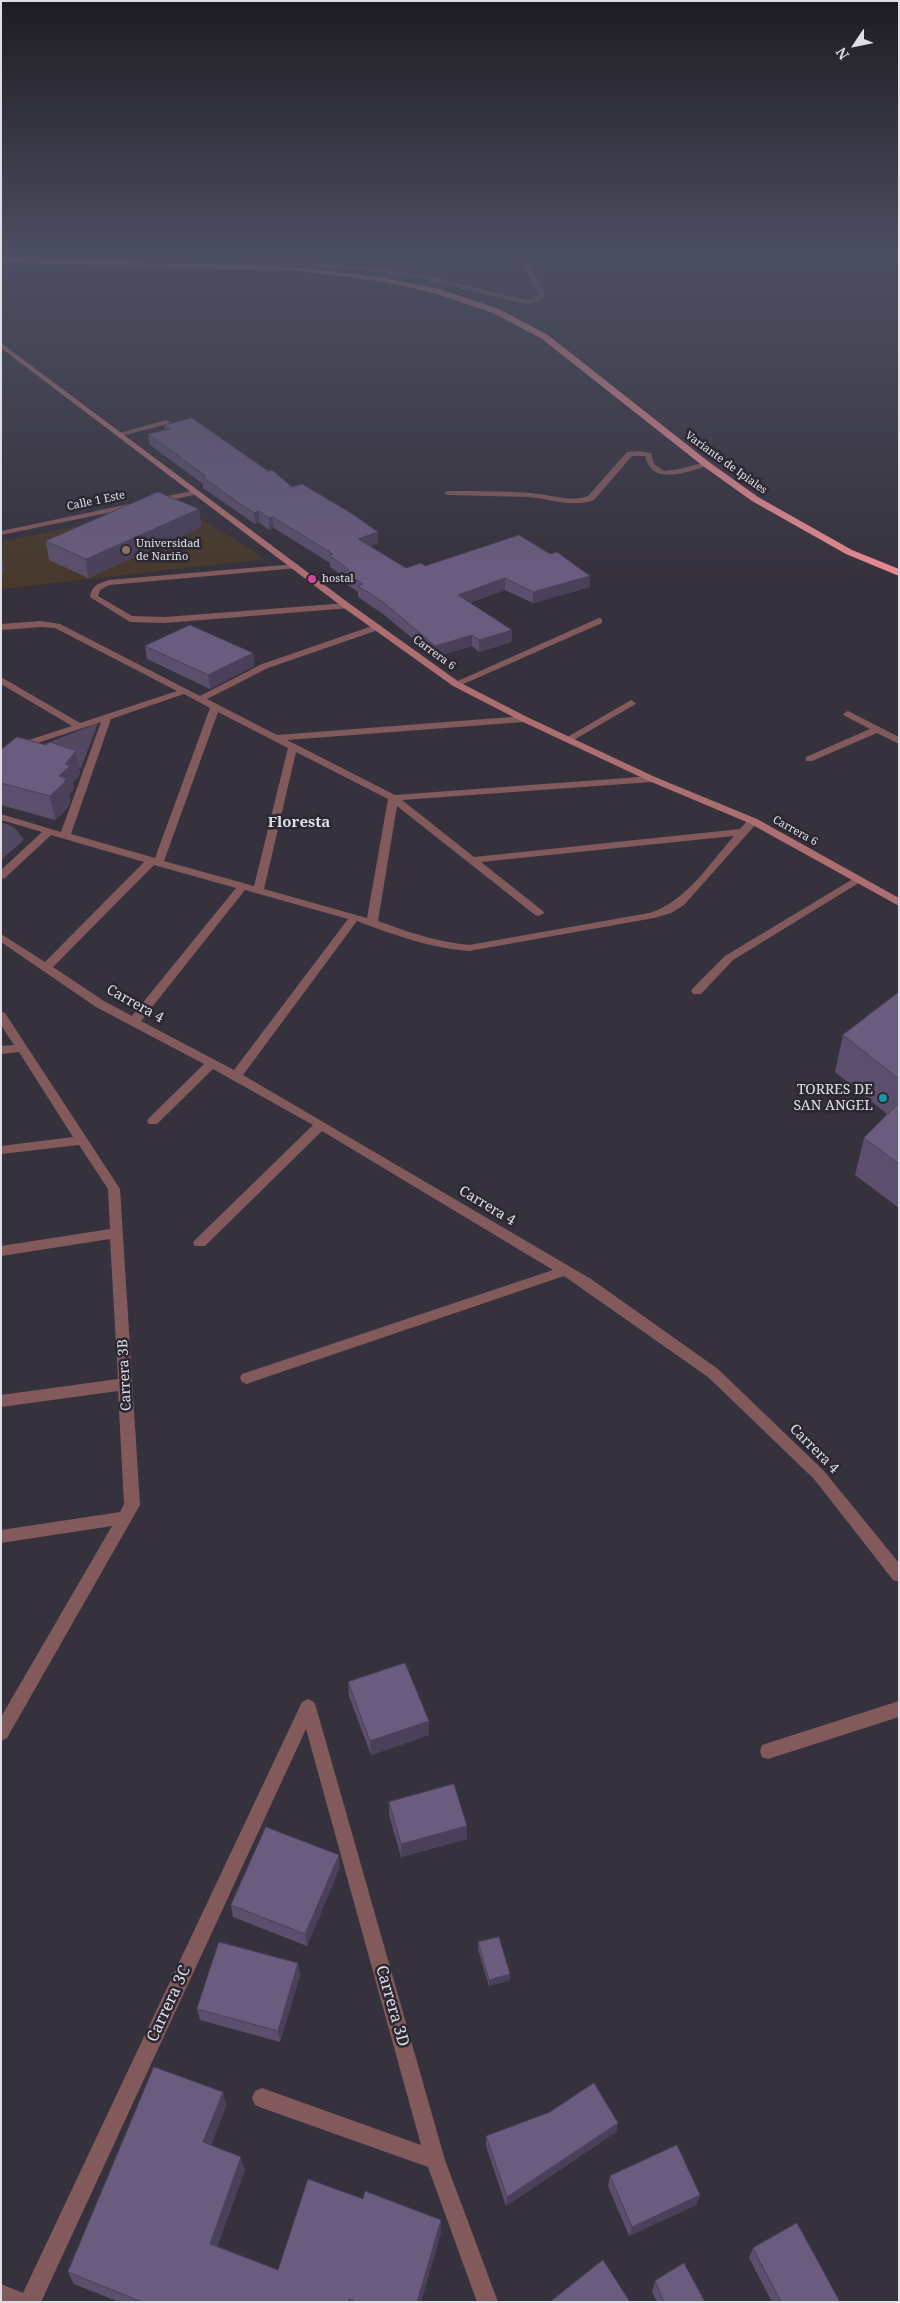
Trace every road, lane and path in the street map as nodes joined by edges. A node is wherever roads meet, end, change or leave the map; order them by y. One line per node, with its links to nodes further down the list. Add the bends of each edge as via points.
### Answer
1 (28, 365): 4 (main road, Carrera 6)
2 (581, 365): 5 (highway, Variante de Ipiales)
3 (166, 422): 4 (street)
4 (120, 434): 6 (main road, Carrera 6)
5 (706, 464): 7 (street, via 662,474 649,465 648,455 630,454 591,498 579,501 531,495); 10 (highway, Variante de Ipiales, via 755,499 849,552)
6 (196, 492): 8 (street, Calle 1 Este); 9 (main road, Carrera 6)
7 (448, 493)
8 (1, 533)
9 (295, 566): 11 (main road, Carrera 6); 12 (street, via 109,582 98,586 94,592 94,597 130,619)
10 (899, 573)
11 (347, 606): 12 (street); 15 (main road, Carrera 6)
12 (165, 620): 16 (street)
13 (598, 621): 18 (street)
14 (1, 627): 19 (street, via 57,626)
15 (378, 627): 18 (main road, Carrera 6); 20 (street, via 261,664)
16 (182, 628)
17 (1, 680): 26 (street)
18 (456, 684): 25 (main road, Carrera 6)
19 (182, 692): 20 (street); 24 (street)
20 (198, 700): 22 (street)
21 (631, 703): 29 (street)
22 (215, 708): 28 (street); 42 (street)
23 (848, 714): 27 (street)
24 (107, 717): 26 (street); 40 (street)
25 (524, 719): 28 (street); 29 (main road, Carrera 6)
26 (79, 726): 32 (street)
27 (879, 730): 30 (street); 33 (street)
28 (274, 738): 31 (street)
29 (569, 738): 34 (main road, Carrera 6)
30 (899, 741)
31 (293, 748): 35 (street); 46 (street)
32 (1, 752)
33 (808, 759)
34 (652, 779): 35 (street); 37 (main road, Carrera 6)
35 (393, 798): 41 (street); 50 (street)
36 (1, 816): 38 (street)
37 (753, 821): 39 (street); 44 (main road, Carrera 6)
38 (50, 831): 40 (street); 43 (street)
39 (743, 832): 41 (street); 50 (street, via 680,903 668,911 650,916 469,948 432,944)
40 (66, 836): 42 (street)
41 (473, 860): 48 (street)
42 (154, 862): 45 (street); 52 (street)
43 (1, 876)
44 (858, 879): 47 (main road, Carrera 6); 53 (street, via 729,958)
45 (243, 886): 46 (street); 55 (street)
46 (258, 890): 49 (street)
47 (899, 903)
48 (539, 913)
49 (355, 917): 50 (street); 59 (street)
50 (372, 922)
51 (1, 937): 52 (street, Carrera 4)
52 (46, 967): 55 (street, Carrera 4, via 100,1004)
53 (697, 991)
54 (1, 1016): 56 (street, Carrera 3B)
55 (134, 1022): 58 (street, Carrera 4)
56 (20, 1048): 57 (street); 62 (street, Carrera 3B)
57 (1, 1050)
58 (212, 1063): 59 (street, Carrera 4); 60 (street)
59 (236, 1076): 61 (street, Carrera 4)
60 (153, 1121)
61 (320, 1125): 65 (street); 67 (street, Carrera 4)
62 (81, 1140): 63 (street); 64 (street, Carrera 3B, via 114,1189)
63 (1, 1150)
64 (117, 1233): 66 (street); 69 (street, Carrera 3B)
65 (200, 1243)
66 (1, 1251)
67 (565, 1271): 68 (street); 73 (street, Carrera 4, via 713,1373 819,1475)
68 (248, 1378)
69 (125, 1384): 70 (street); 71 (street, Carrera 3B, via 132,1505)
70 (1, 1401)
71 (126, 1517): 72 (street); 76 (street, Carrera 3B)
72 (1, 1537)
73 (899, 1575)
74 (308, 1707): 79 (street, Carrera 3D); 82 (street, Carrera 3C)
75 (899, 1709): 77 (street)
76 (1, 1733)
77 (768, 1751)
78 (262, 2098): 79 (street)
79 (435, 2160): 83 (street, Carrera 3D)
80 (1, 2294): 81 (street)
81 (19, 2302)
82 (30, 2302)
83 (488, 2302)

